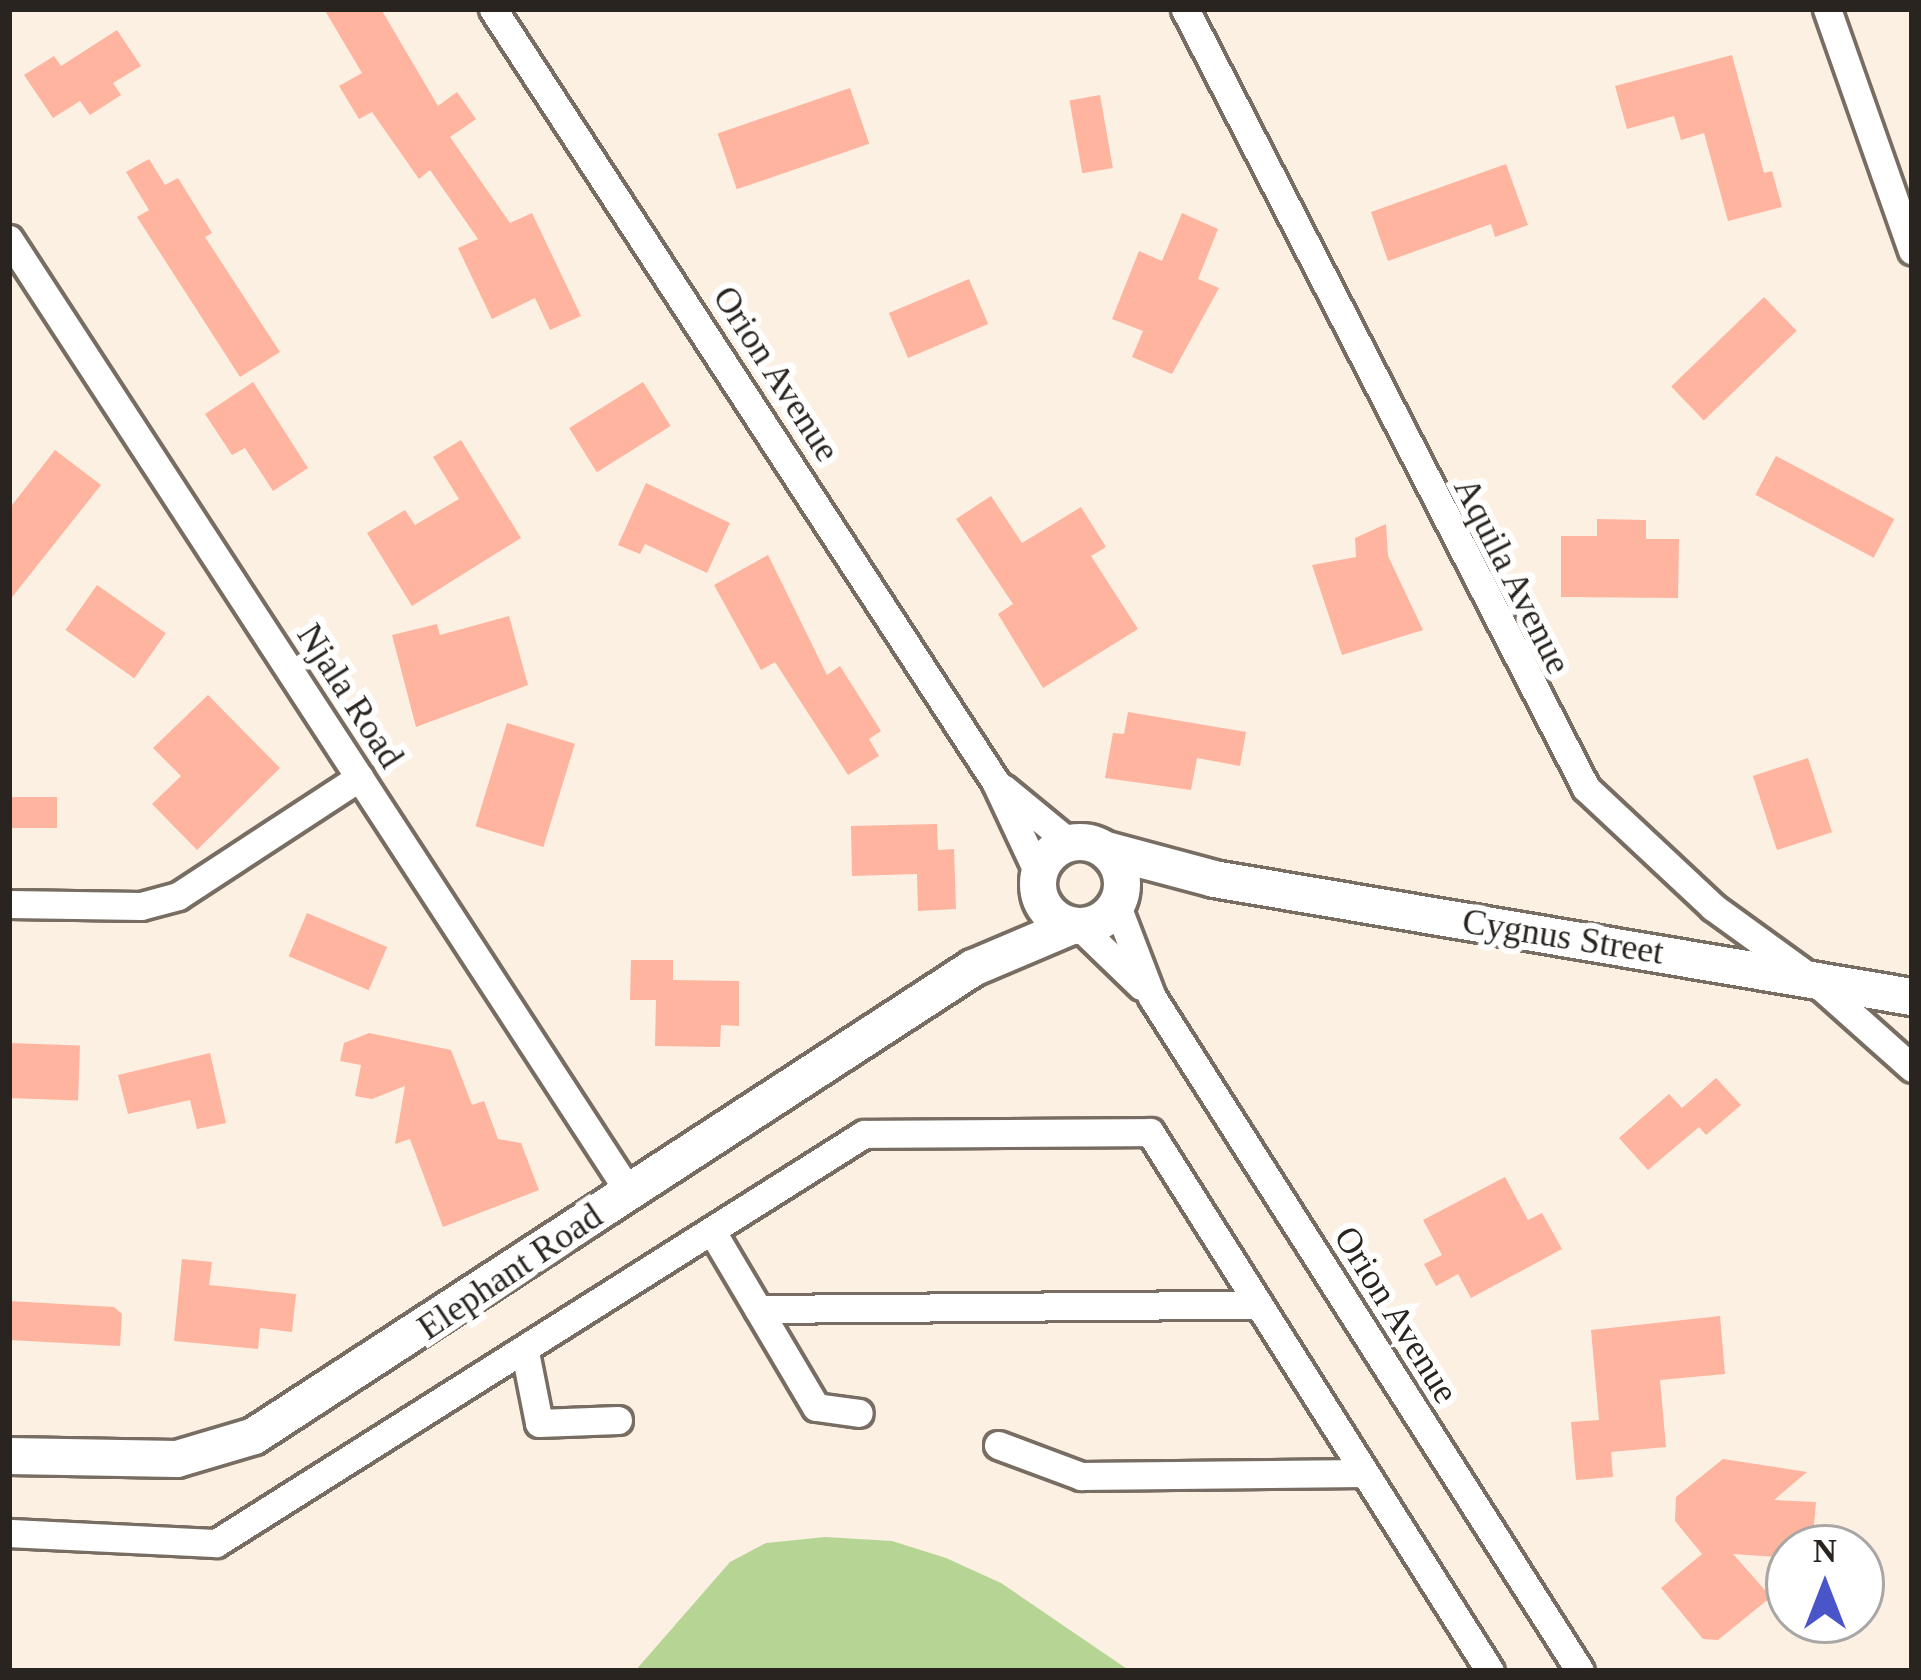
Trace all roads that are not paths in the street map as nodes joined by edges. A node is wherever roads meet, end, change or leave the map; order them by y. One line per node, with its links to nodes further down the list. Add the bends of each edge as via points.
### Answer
1 (493, 9): 7 (street, Orion Avenue)
2 (1185, 9): 16 (street, Aquila Avenue, via 1586,788 1713,907)
3 (1827, 9): 5 (street)
4 (9, 239): 6 (street, Njala Road)
5 (1912, 250)
6 (360, 777): 13 (street, via 178,896 141,906); 20 (street, Njala Road)
7 (995, 781): 8 (street, Orion Avenue); 11 (street, Orion Avenue)
8 (1070, 843): 9 (street); 11 (street, via 1050,854)
9 (1106, 850): 10 (street, Cygnus Street); 12 (street, via 1121,870)
10 (1214, 879): 12 (street, Cygnus Street, via 1167,879); 16 (street, Cygnus Street)
11 (1038, 882): 14 (street, via 1049,913); 15 (street, Elephant Road)
12 (1119, 901): 14 (street); 17 (street, Orion Avenue)
13 (9, 904)
14 (1076, 926): 15 (street, Elephant Road); 17 (street, Orion Avenue)
15 (973, 968): 20 (street, Elephant Road)
16 (1810, 978): 18 (street, Cygnus Street); 19 (street, Aquila Avenue)
17 (1152, 997): 32 (street, Orion Avenue)
18 (1912, 997)
19 (1912, 1068)
20 (629, 1192): 28 (street, Elephant Road, via 242,1441 177,1459)
21 (713, 1233): 22 (street, via 864,1134 1150,1132); 23 (street); 24 (street)
22 (1257, 1305): 23 (street); 29 (street)
23 (758, 1309): 25 (street, via 816,1408)
24 (525, 1352): 26 (street, via 539,1423); 30 (street, via 216,1543)
25 (859, 1413)
26 (618, 1420)
27 (998, 1445): 29 (street, via 1081,1476)
28 (9, 1456)
29 (1364, 1474): 31 (street)
30 (9, 1533)
31 (1490, 1671)
32 (1580, 1671)

